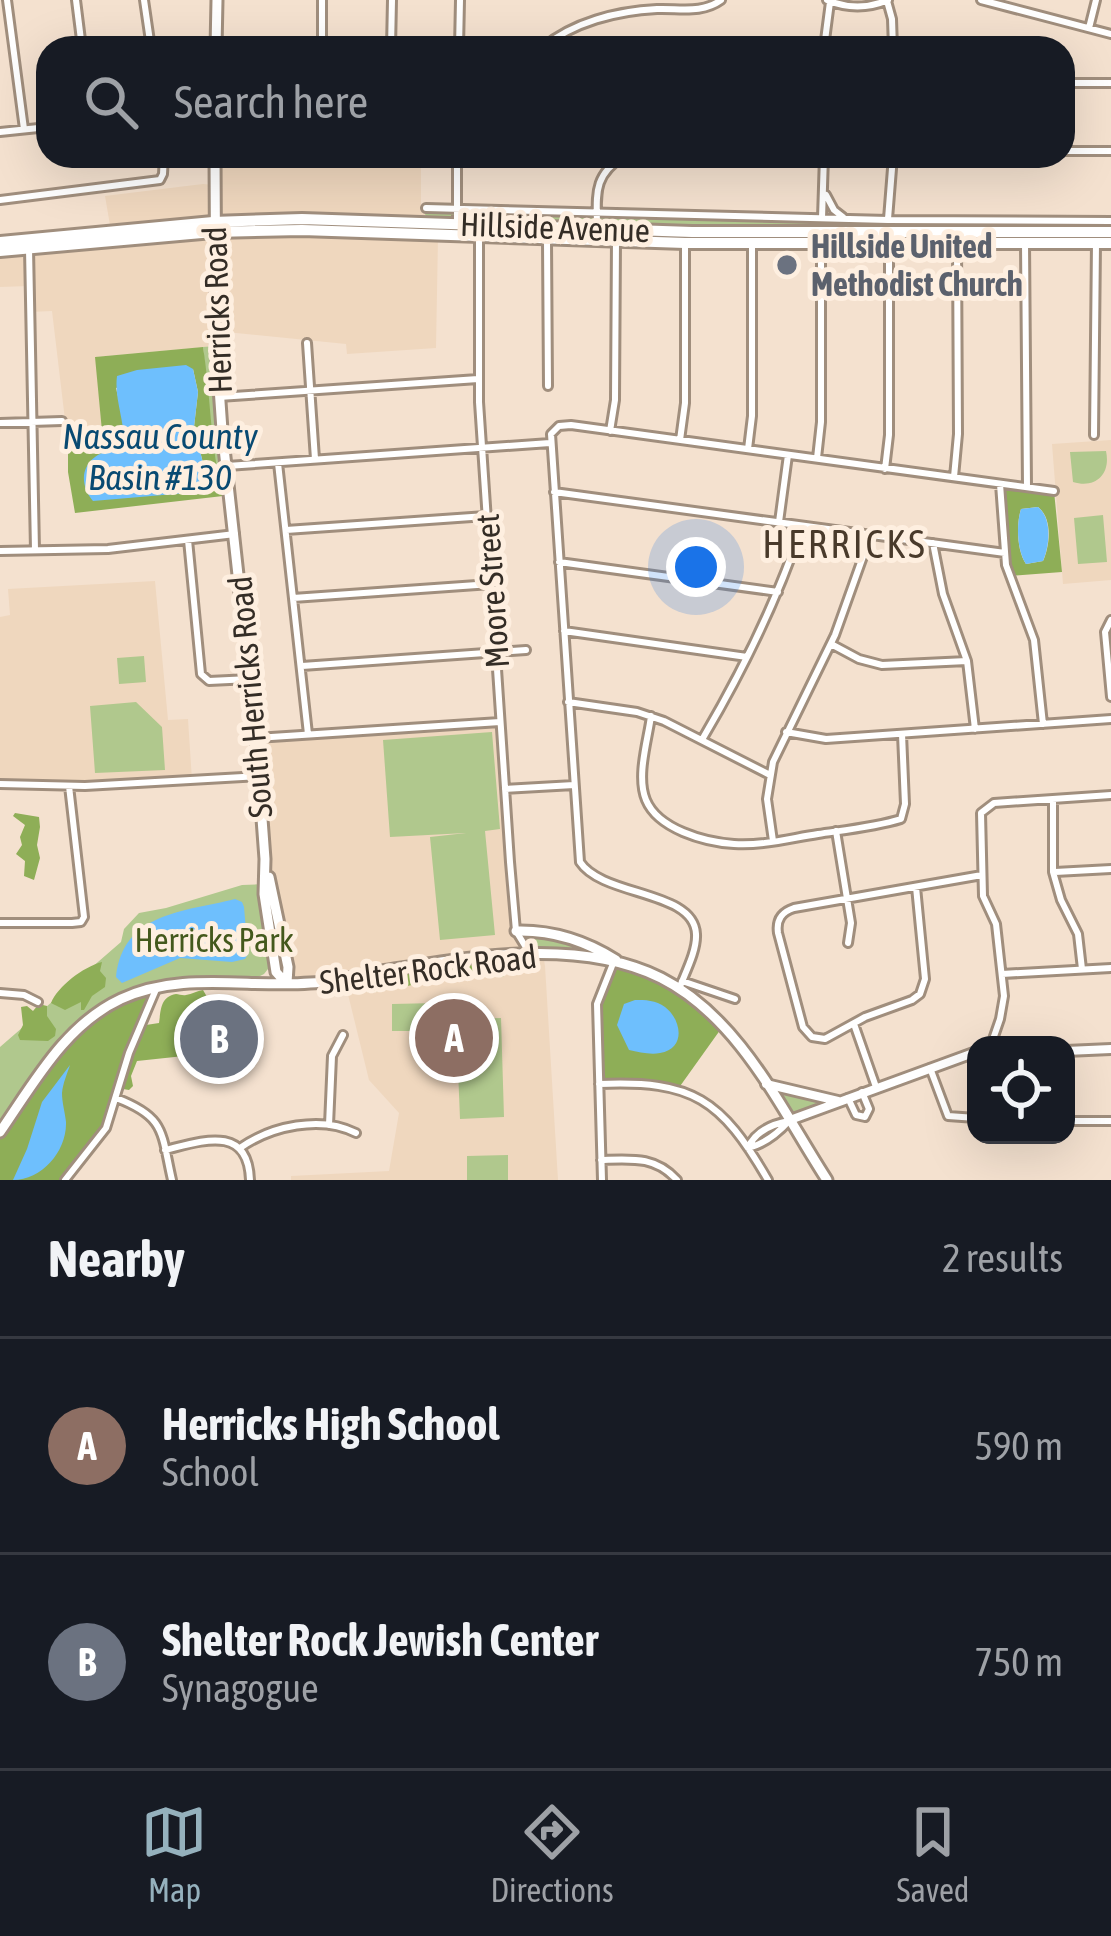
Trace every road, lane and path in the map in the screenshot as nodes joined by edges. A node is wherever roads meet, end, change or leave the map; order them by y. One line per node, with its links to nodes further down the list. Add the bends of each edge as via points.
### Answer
1 (7, 0): 27 (street)
2 (76, 0): 15 (street)
3 (144, 0): 16 (street)
4 (217, 0): 17 (main road)
5 (322, 0): 18 (street)
6 (392, 0): 19 (street)
7 (460, 0): 20 (street)
8 (721, 0): 21 (street, via 703,9 614,14)
9 (887, 0): 12 (street, via 859,7); 23 (street)
10 (981, 0): 13 (street)
11 (1096, 0): 13 (street)
12 (828, 1): 22 (street)
13 (1089, 28): 14 (street)
14 (1111, 34)
15 (80, 36)
16 (149, 36)
17 (216, 36)
18 (322, 36)
19 (391, 36)
20 (459, 36)
21 (561, 36)
22 (825, 36)
23 (893, 36)
24 (1075, 82): 25 (street)
25 (1111, 82)
26 (36, 128): 27 (street)
27 (24, 129): 28 (street)
28 (0, 132)
29 (1075, 151): 30 (street)
30 (1111, 151)
31 (163, 168): 38 (street, via 157,180)
32 (214, 168): 45 (main road, Herricks Road)
33 (458, 168): 41 (street)
34 (607, 168): 42 (street)
35 (824, 168): 37 (street)
36 (893, 168): 39 (street)
37 (824, 187): 43 (street, via 834,210); 48 (street)
38 (0, 200)
39 (888, 202): 43 (street); 49 (street)
40 (426, 208): 41 (street)
41 (457, 208): 42 (street); 46 (street)
42 (597, 213): 48 (street); 52 (street)
43 (857, 220): 48 (street); 49 (street)
44 (1111, 221): 50 (street)
45 (213, 227): 46 (main road, Hillside Avenue); 61 (main road, Hillside Avenue); 67 (main road, Herricks Road)
46 (456, 229): 47 (main road, Hillside Avenue)
47 (479, 230): 52 (main road, Hillside Avenue); 53 (main road, Hillside Avenue); 64 (street, Moore Street)
48 (822, 231): 49 (main road, Hillside Avenue); 52 (main road, Hillside Avenue); 56 (main road, Hillside Avenue); 78 (street)
49 (889, 232): 50 (main road, Hillside Avenue); 57 (main road, Hillside Avenue); 82 (street)
50 (1065, 232): 51 (main road, Hillside Avenue); 58 (main road, Hillside Avenue); 59 (main road, Hillside Avenue)
51 (1111, 232)
52 (596, 234): 53 (main road, Hillside Avenue); 54 (main road, Hillside Avenue)
53 (548, 238): 65 (street)
54 (616, 240): 55 (main road, Hillside Avenue); 71 (street)
55 (685, 243): 56 (main road, Hillside Avenue); 73 (street)
56 (752, 243): 76 (street)
57 (957, 243): 58 (main road, Hillside Avenue); 83 (street)
58 (1024, 243): 85 (street)
59 (1096, 243): 60 (main road, Hillside Avenue); 72 (street)
60 (1111, 243)
61 (28, 244): 62 (main road, Hillside Avenue); 69 (street)
62 (0, 247)
63 (308, 343): 66 (street)
64 (478, 379): 66 (street); 75 (street, Moore Street)
65 (548, 386)
66 (311, 391): 67 (street); 79 (street)
67 (220, 397): 81 (main road, Herricks Road)
68 (62, 421): 69 (street)
69 (32, 422): 70 (street); 96 (street)
70 (0, 423)
71 (610, 431): 73 (street); 74 (street, via 562,425)
72 (1094, 435)
73 (680, 440): 76 (street)
74 (550, 443): 75 (street); 87 (street)
75 (482, 448): 79 (street); 88 (street, Moore Street)
76 (748, 449): 77 (street)
77 (788, 455): 78 (street); 89 (street)
78 (817, 459): 82 (street)
79 (315, 460): 80 (street)
80 (278, 463): 81 (street); 91 (street)
81 (226, 466): 92 (main road, Herricks Road)
82 (885, 469): 83 (street)
83 (954, 477): 84 (street)
84 (1000, 484): 85 (street); 98 (street)
85 (1027, 487): 86 (street)
86 (1054, 491)
87 (554, 492): 89 (street); 99 (street)
88 (486, 516): 91 (street); 100 (street, Moore Street)
89 (779, 522): 90 (street)
90 (802, 526): 93 (street); 101 (street)
91 (286, 530): 102 (street)
92 (235, 534): 94 (street); 111 (main road, South Herricks Road)
93 (871, 535): 95 (street); 105 (street)
94 (188, 540): 96 (street); 111 (street, via 201,674 209,681)
95 (933, 543): 98 (street); 109 (street)
96 (35, 550): 97 (street)
97 (0, 551)
98 (1005, 553): 117 (street, via 1034,640)
99 (559, 562): 101 (street); 104 (street)
100 (491, 584): 102 (street); 107 (street, Moore Street)
101 (778, 592): 108 (street)
102 (293, 598): 110 (street)
103 (1111, 620): 112 (street)
104 (563, 632): 108 (street); 113 (street)
105 (831, 644): 109 (street, via 881,665); 119 (street)
106 (526, 650): 107 (street)
107 (496, 652): 110 (street); 116 (street, Moore Street)
108 (748, 658): 123 (street)
109 (967, 661): 118 (street)
110 (301, 666): 120 (street)
111 (250, 679): 122 (main road, South Herricks Road)
112 (1111, 697)
113 (568, 702): 114 (street); 127 (street)
114 (651, 716): 123 (street); 133 (street, via 642,784 657,817 722,843)
115 (1111, 719): 117 (street)
116 (500, 722): 120 (street); 129 (street, Moore Street)
117 (1043, 724): 118 (street)
118 (975, 729): 121 (street)
119 (786, 732): 121 (street, via 826,739); 124 (street)
120 (308, 734): 122 (street)
121 (902, 734): 132 (street, via 903,815)
122 (256, 738): 125 (main road, South Herricks Road)
123 (703, 738): 124 (street)
124 (770, 775): 133 (street)
125 (259, 776): 128 (street); 134 (main road, South Herricks Road)
126 (0, 784): 128 (street)
127 (574, 784): 129 (street); 151 (street, via 578,853 588,873 672,904 694,925)
128 (69, 786): 140 (street, via 81,922)
129 (505, 789): 141 (street, Moore Street)
130 (1111, 795): 131 (street)
131 (1052, 800): 136 (street); 137 (street, via 985,808)
132 (836, 831): 133 (street); 139 (street)
133 (773, 841)
134 (266, 859): 143 (main road, South Herricks Road); 150 (main road, South Herricks Road)
135 (1111, 869): 136 (street)
136 (1053, 872): 147 (street, via 1078,934)
137 (982, 875): 138 (street); 148 (street)
138 (916, 887): 139 (street); 156 (street, via 920,994)
139 (847, 898): 142 (street); 156 (street, via 785,911 778,933 803,1028 820,1040)
140 (0, 923)
141 (516, 931): 144 (street, Moore Street); 145 (main road, via 554,933)
142 (848, 943)
143 (271, 950): 149 (main road, via 265,974); 150 (main road, South Herricks Road)
144 (530, 954): 145 (main road, Shelter Rock Road); 150 (main road, Shelter Rock Road)
145 (617, 962): 151 (main road, Shelter Rock Road); 163 (street, via 598,1002)
146 (1111, 968): 147 (street)
147 (1082, 970): 148 (street)
148 (1002, 974): 158 (street)
149 (248, 982): 150 (main road, Shelter Rock Road); 152 (main road, Shelter Rock Road)
150 (287, 983)
151 (680, 985): 154 (street); 164 (main road, Shelter Rock Road)
152 (157, 987): 167 (street); 174 (main road, Shelter Rock Road, via 107,1006 72,1033)
153 (0, 993): 155 (street)
154 (735, 999)
155 (38, 1002)
156 (854, 1024): 165 (street)
157 (343, 1035): 173 (street, via 332,1056)
158 (994, 1036)
159 (1111, 1049): 160 (street)
160 (1075, 1051)
161 (967, 1055): 162 (street)
162 (931, 1068): 165 (street); 169 (street, via 948,1116)
163 (599, 1084): 177 (street, via 684,1091 722,1113); 179 (street)
164 (766, 1084): 168 (street); 170 (main road, Shelter Rock Road)
165 (876, 1087): 166 (street)
166 (862, 1093): 168 (street); 168 (street, via 865,1117)
167 (116, 1098): 178 (street, via 152,1116); 180 (street, via 102,1135)
168 (844, 1099): 170 (street)
169 (967, 1117)
170 (789, 1120): 177 (street, via 752,1138); 186 (main road, Shelter Rock Road)
171 (1075, 1121): 172 (street)
172 (1111, 1121)
173 (328, 1125): 175 (street); 176 (street, via 277,1130)
174 (0, 1132)
175 (356, 1133)
176 (240, 1148): 178 (street, via 216,1140); 182 (street)
177 (748, 1148): 185 (street)
178 (165, 1150): 181 (street)
179 (602, 1160): 183 (street); 184 (street, via 649,1160)
180 (65, 1180)
181 (172, 1180)
182 (250, 1180)
183 (602, 1180)
184 (677, 1180)
185 (767, 1180)
186 (827, 1180)

